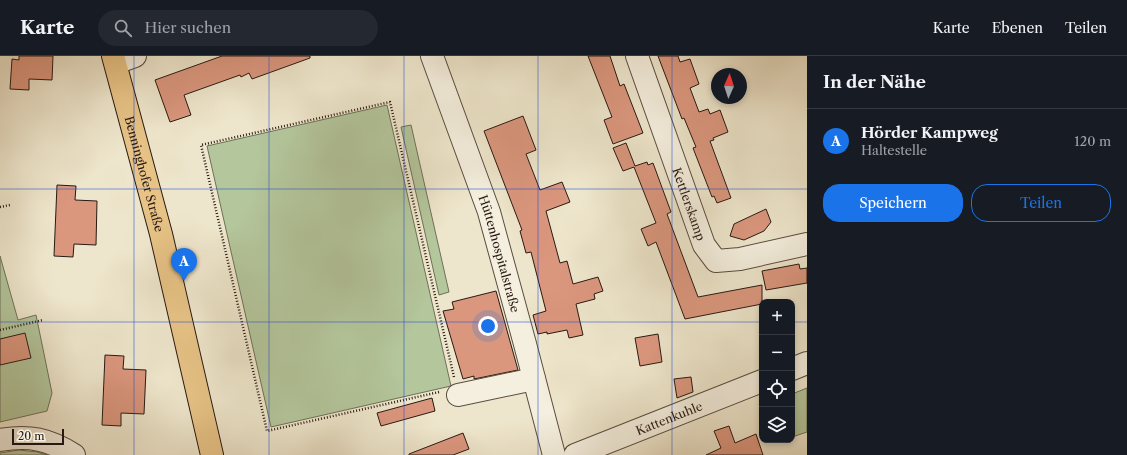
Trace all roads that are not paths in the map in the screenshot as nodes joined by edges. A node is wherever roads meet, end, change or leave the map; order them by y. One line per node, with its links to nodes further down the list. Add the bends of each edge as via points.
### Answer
1 (432, 56): 7 (street, Hüttenhospitalstraße, via 489,212)
2 (637, 56): 4 (street, Kettlerskamp, via 704,245 716,261 740,259)
3 (121, 58): 12 (main road, Benninghofer Straße)
4 (807, 244)
5 (807, 363): 6 (street)
6 (795, 368)
7 (534, 379): 9 (street); 13 (street, Hüttenhospitalstraße)
8 (759, 382): 14 (street, Kattenkuhle)
9 (457, 392)
10 (0, 440): 11 (street, via 16,437 36,438 59,445)
11 (74, 455)
12 (212, 455)
13 (554, 455)
14 (575, 455)

